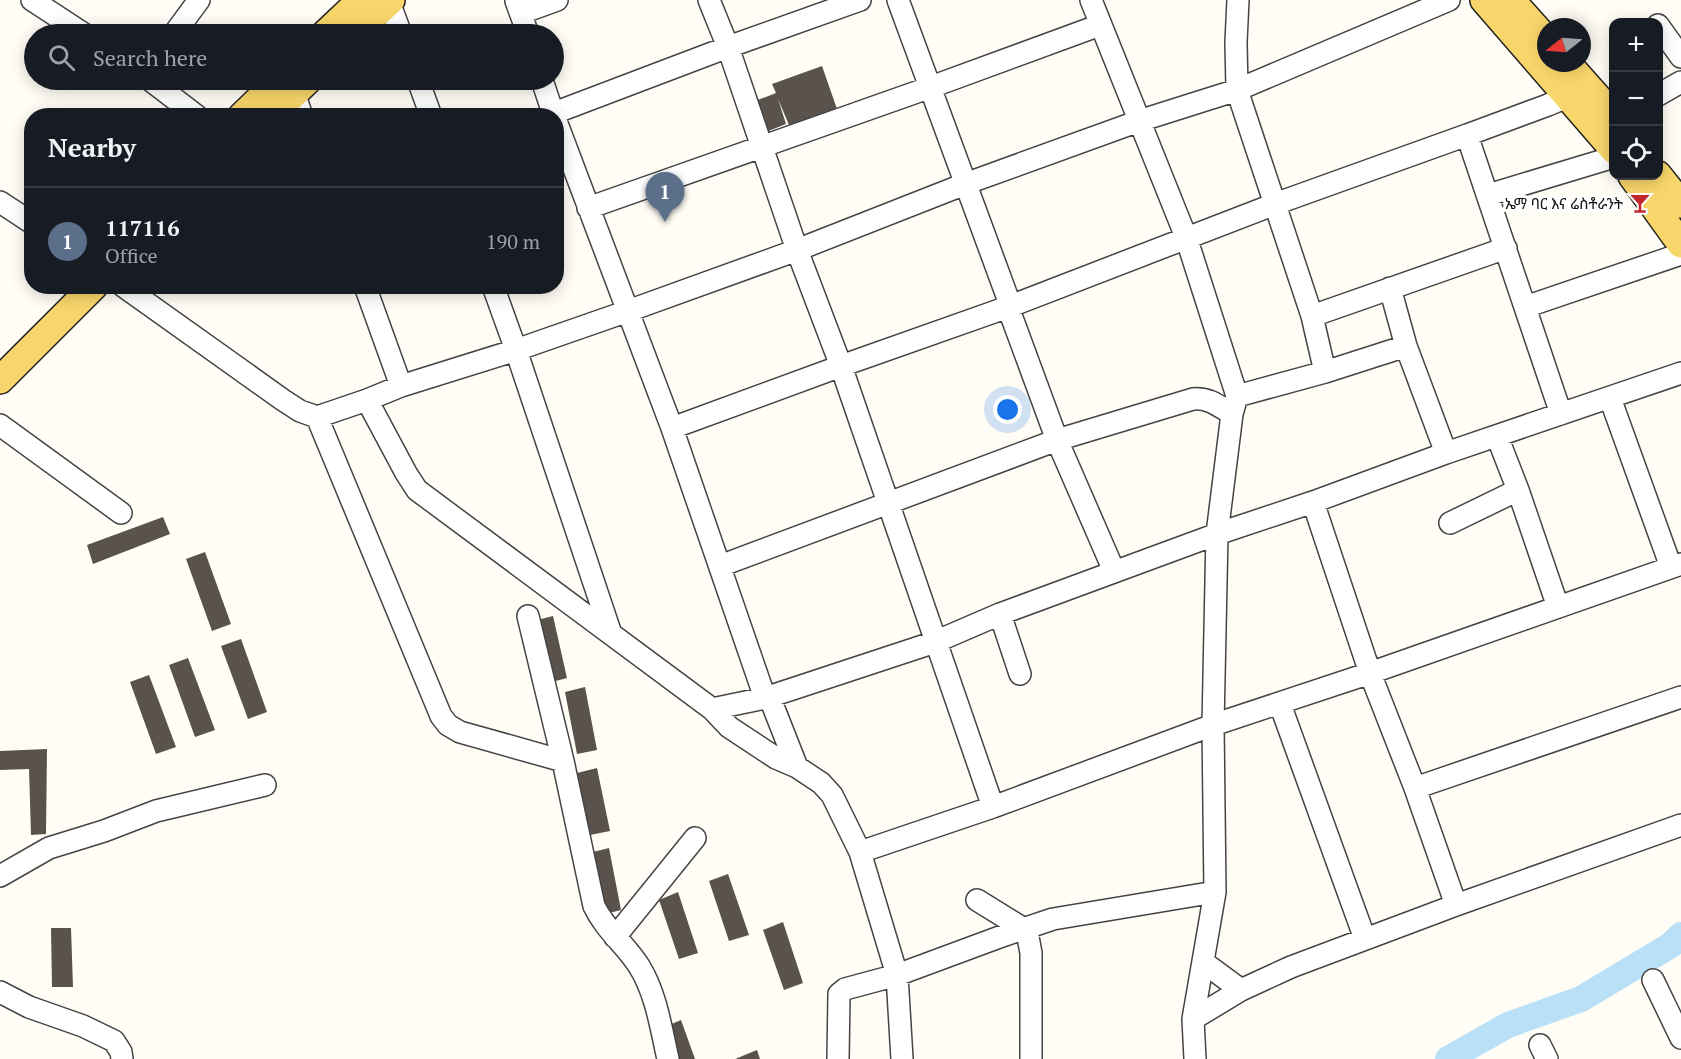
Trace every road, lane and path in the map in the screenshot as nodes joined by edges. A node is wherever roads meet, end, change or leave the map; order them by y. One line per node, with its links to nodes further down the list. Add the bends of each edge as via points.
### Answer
1 (32, 0): 15 (street)
2 (199, 0): 16 (street)
3 (557, 0): 14 (street)
4 (709, 0): 24 (street)
5 (860, 0): 24 (street)
6 (898, 0): 28 (street)
7 (1091, 0): 21 (street)
8 (1238, 0): 32 (street)
9 (1449, 0): 32 (street)
10 (1484, 0): 34 (main road)
11 (1511, 0): 22 (main road)
12 (390, 1): 18 (main road); 19 (street)
13 (355, 2): 17 (main road)
14 (518, 7): 20 (street)
15 (69, 24)
16 (181, 24)
17 (334, 24)
18 (365, 24)
19 (398, 24)
20 (524, 24)
21 (1100, 25): 28 (street); 43 (street)
22 (1537, 29)
23 (1663, 32): 25 (street)
24 (728, 47): 41 (street); 47 (street)
25 (1681, 57)
26 (1571, 72): 34 (main road)
27 (1681, 82): 35 (street)
28 (931, 87): 47 (street); 51 (street)
29 (163, 90): 36 (street)
30 (422, 90): 39 (street)
31 (546, 90): 40 (street)
32 (1237, 90): 43 (street); 54 (street)
33 (296, 92): 37 (main road); 38 (main road)
34 (1579, 92): 42 (main road); 44 (street); 46 (main road)
35 (1663, 93)
36 (187, 108)
37 (260, 108)
38 (279, 108)
39 (428, 108)
40 (552, 108)
41 (564, 113)
42 (1609, 113)
43 (1139, 122): 51 (street); 58 (street)
44 (1467, 135): 52 (street); 54 (street)
45 (564, 142): 56 (street)
46 (1609, 142)
47 (761, 147): 56 (street); 61 (street)
48 (1609, 159): 52 (street)
49 (1635, 180): 59 (main road)
50 (1663, 180): 55 (main road)
51 (966, 184): 61 (street); 69 (street)
52 (1488, 195): 60 (street)
53 (0, 202): 57 (street)
54 (1275, 204): 58 (street); 73 (street)
55 (1681, 204)
56 (588, 208): 71 (street)
57 (24, 218)
58 (1186, 237): 69 (street); 84 (street)
59 (1681, 244)
60 (1506, 248): 63 (street); 70 (street)
61 (796, 250): 71 (street); 77 (street)
62 (1681, 254): 70 (street)
63 (1389, 288): 73 (street); 74 (street)
64 (63, 294): 72 (main road)
65 (83, 294): 72 (main road)
66 (134, 294): 86 (street, via 283,400)
67 (368, 294): 81 (street)
68 (496, 294): 75 (street)
69 (1008, 307): 77 (street); 90 (street)
70 (1525, 307): 85 (street)
71 (628, 311): 75 (street); 88 (street)
72 (51, 316): 76 (main road); 80 (main road)
73 (1312, 316): 78 (street)
74 (1406, 346): 78 (street); 91 (street)
75 (516, 350): 81 (street); 104 (street)
76 (0, 355)
77 (841, 366): 88 (street); 93 (street)
78 (1325, 372): 84 (street)
79 (1681, 373): 82 (street)
80 (0, 380)
81 (401, 386): 83 (street)
82 (1610, 398): 85 (street); 99 (street)
83 (368, 400): 86 (street); 104 (street, via 417,490)
84 (1235, 405): 90 (street, via 1193,399); 97 (street)
85 (1561, 414): 89 (street)
86 (317, 417): 113 (street, via 441,716 460,732)
87 (0, 425): 95 (street)
88 (672, 428): 98 (street)
89 (1497, 436): 91 (street); 92 (street)
90 (1057, 440): 93 (street); 100 (street)
91 (1446, 453): 94 (street)
92 (1518, 490): 96 (street); 101 (street)
93 (889, 502): 98 (street); 105 (street)
94 (1313, 502): 97 (street); 107 (street)
95 (120, 513)
96 (1450, 523)
97 (1217, 534): 100 (street); 112 (street)
98 (720, 566): 108 (street)
99 (1676, 566): 101 (street)
100 (1114, 572): 102 (street)
101 (1558, 607): 107 (street)
102 (1000, 614): 105 (street); 106 (street)
103 (528, 616): 113 (street)
104 (611, 634): 111 (street)
105 (935, 642): 108 (street); 117 (street)
106 (1020, 674)
107 (1370, 674): 110 (street); 116 (street)
108 (767, 697): 111 (street); 114 (street)
109 (1681, 697): 116 (street)
110 (1280, 704): 112 (street); 127 (street)
111 (712, 709): 114 (street, via 729,727)
112 (1213, 725): 117 (street); 122 (street)
113 (563, 761): 126 (street, via 591,895)
114 (796, 767): 120 (street, via 832,795)
115 (265, 785): 121 (street, via 156,811 49,848)
116 (1415, 788): 124 (street)
117 (993, 807): 120 (street)
118 (1681, 825): 124 (street)
119 (695, 838): 126 (street)
120 (860, 852): 129 (street)
121 (0, 876)
122 (1215, 892): 125 (street, via 1063,918); 128 (street)
123 (977, 900): 125 (street)
124 (1456, 905): 127 (street)
125 (1024, 929): 129 (street); 139 (street, via 1031,953)
126 (615, 938): 136 (street, via 651,988)
127 (1365, 939): 131 (street)
128 (1203, 962): 131 (street); 133 (street)
129 (897, 975): 137 (street, via 839,994); 138 (street)
130 (1653, 980): 134 (street)
131 (1241, 990): 133 (street)
132 (0, 992): 135 (street, via 114,1041)
133 (1194, 1019): 140 (street)
134 (1681, 1038)
135 (122, 1059)
136 (668, 1059)
137 (838, 1059)
138 (902, 1059)
139 (1031, 1059)
140 (1195, 1059)

